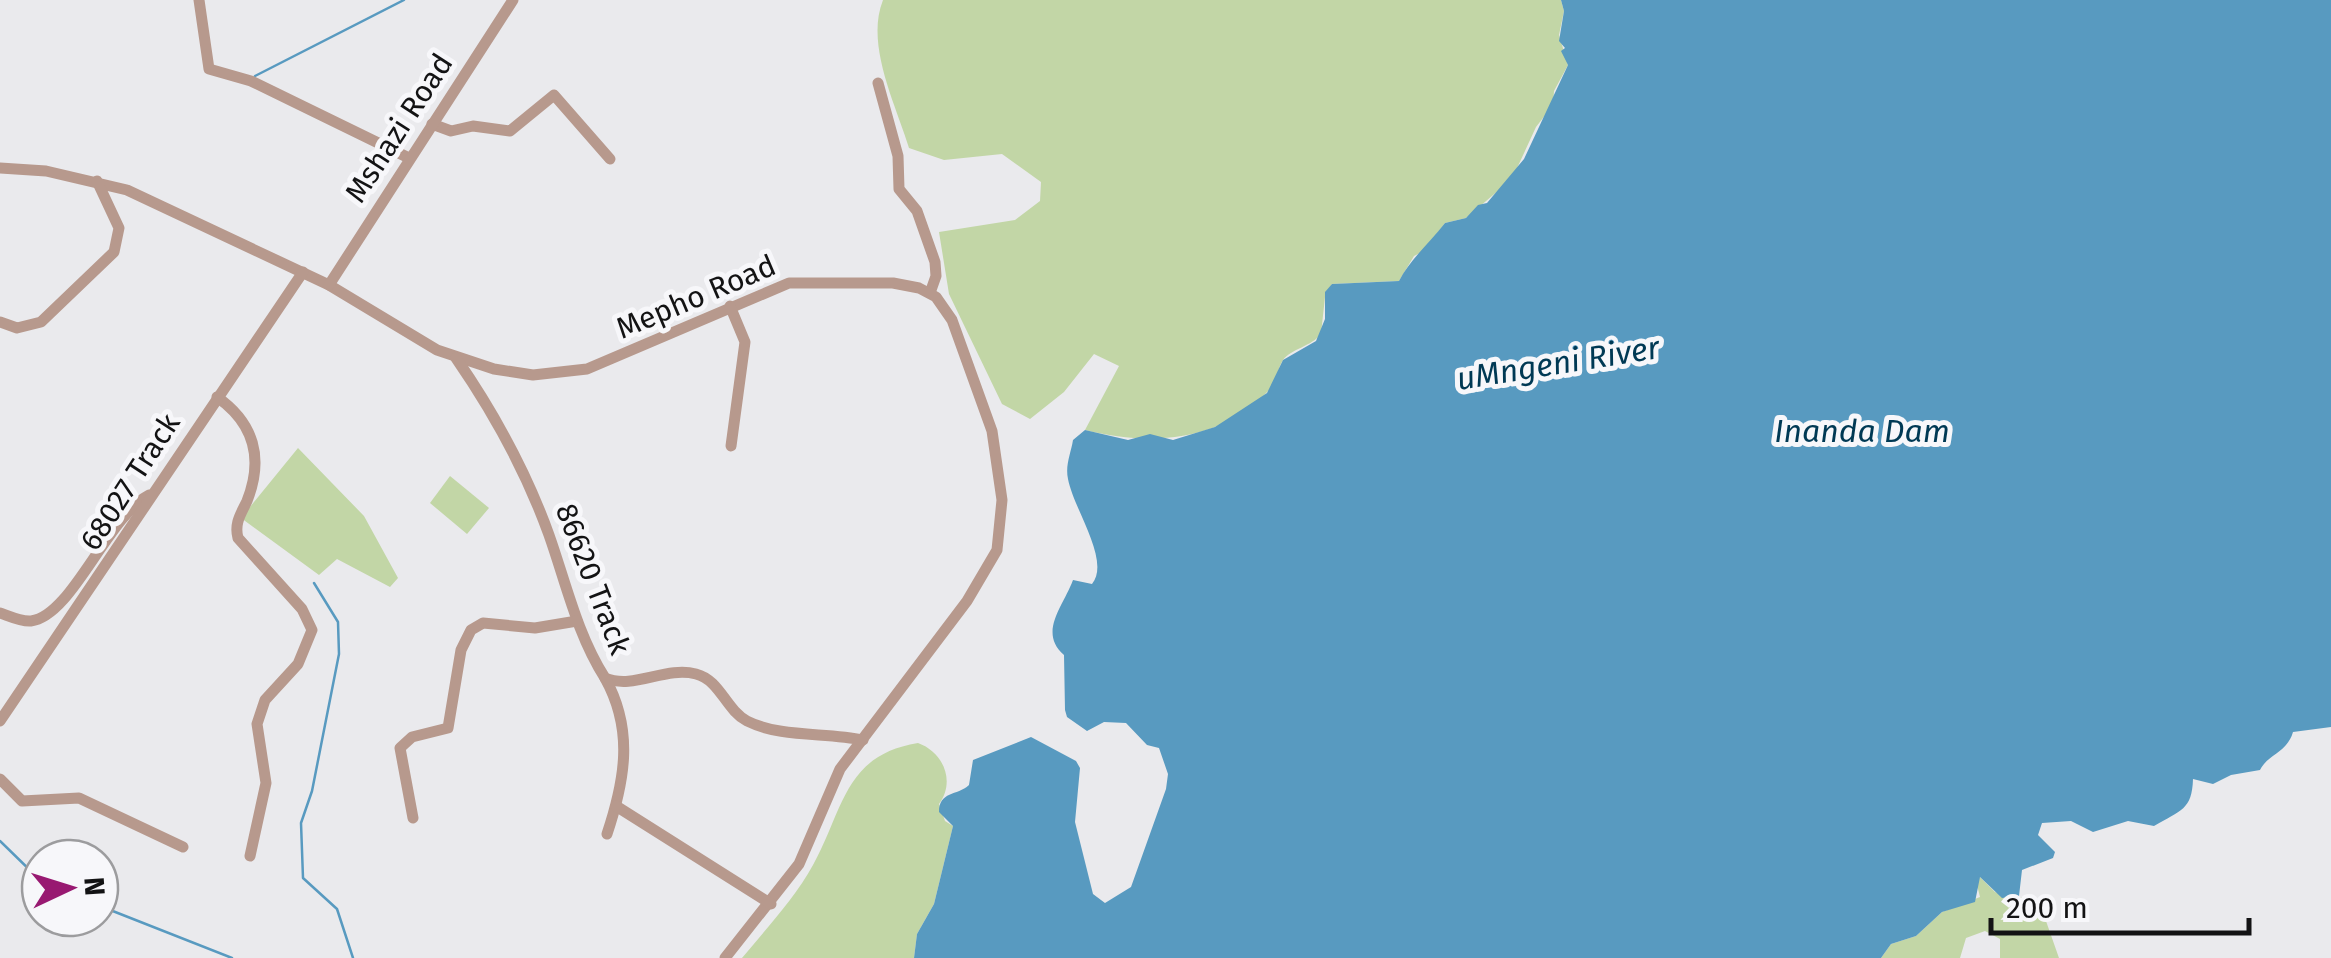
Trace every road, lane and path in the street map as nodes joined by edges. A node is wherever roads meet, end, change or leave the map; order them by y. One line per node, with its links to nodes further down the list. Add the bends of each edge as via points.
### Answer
1 (199, 0): 5 (street, via 209,69 252,81)
2 (513, 0): 4 (street, Mshazi Road)
3 (878, 82): 11 (street, via 898,156 899,189 917,210 935,262)
4 (432, 124): 5 (street, Mshazi Road); 6 (street, via 450,131 510,131 554,96)
5 (410, 158): 10 (street, Mshazi Road)
6 (610, 159)
7 (0, 168): 8 (street, Mepho Road)
8 (97, 181): 9 (street, Mepho Road); 13 (street, via 115,211 118,242 101,268 41,322 17,328)
9 (303, 272): 10 (street, Mepho Road); 15 (street, 68027 Track)
10 (328, 285): 14 (street, Mepho Road)
11 (930, 292): 12 (street, Mepho Road, via 893,282 801,281); 22 (street, via 952,320 987,412 1002,529 986,575)
12 (730, 306): 14 (street, Mepho Road, via 587,369 533,375); 16 (street, via 745,342)
13 (0, 322)
14 (456, 358): 19 (street, 86620 Track, via 490,408 534,497)
15 (218, 397): 17 (street, 68027 Track); 28 (street, via 251,433 251,483 236,524 238,538 302,609 312,630 298,664 265,700 256,724 266,783)
16 (730, 446)
17 (152, 493): 18 (street, via 122,516 84,574 43,616 26,621); 21 (street, 68027 Track)
18 (0, 613)
19 (577, 622): 20 (street, 86620 Track); 25 (street, via 535,628 483,624 472,630 461,650 448,728 412,737 400,748)
20 (604, 678): 22 (street, 86620 Track, via 696,674 708,678 746,720); 24 (street, via 616,697 626,750)
21 (0, 721)
22 (863, 740): 29 (street, via 840,769 799,864)
23 (0, 778): 27 (street, via 22,800 78,798)
24 (616, 806): 26 (street); 29 (street)
25 (413, 818)
26 (607, 834)
27 (183, 846)
28 (250, 856)
29 (771, 904): 30 (street)
30 (725, 958)

